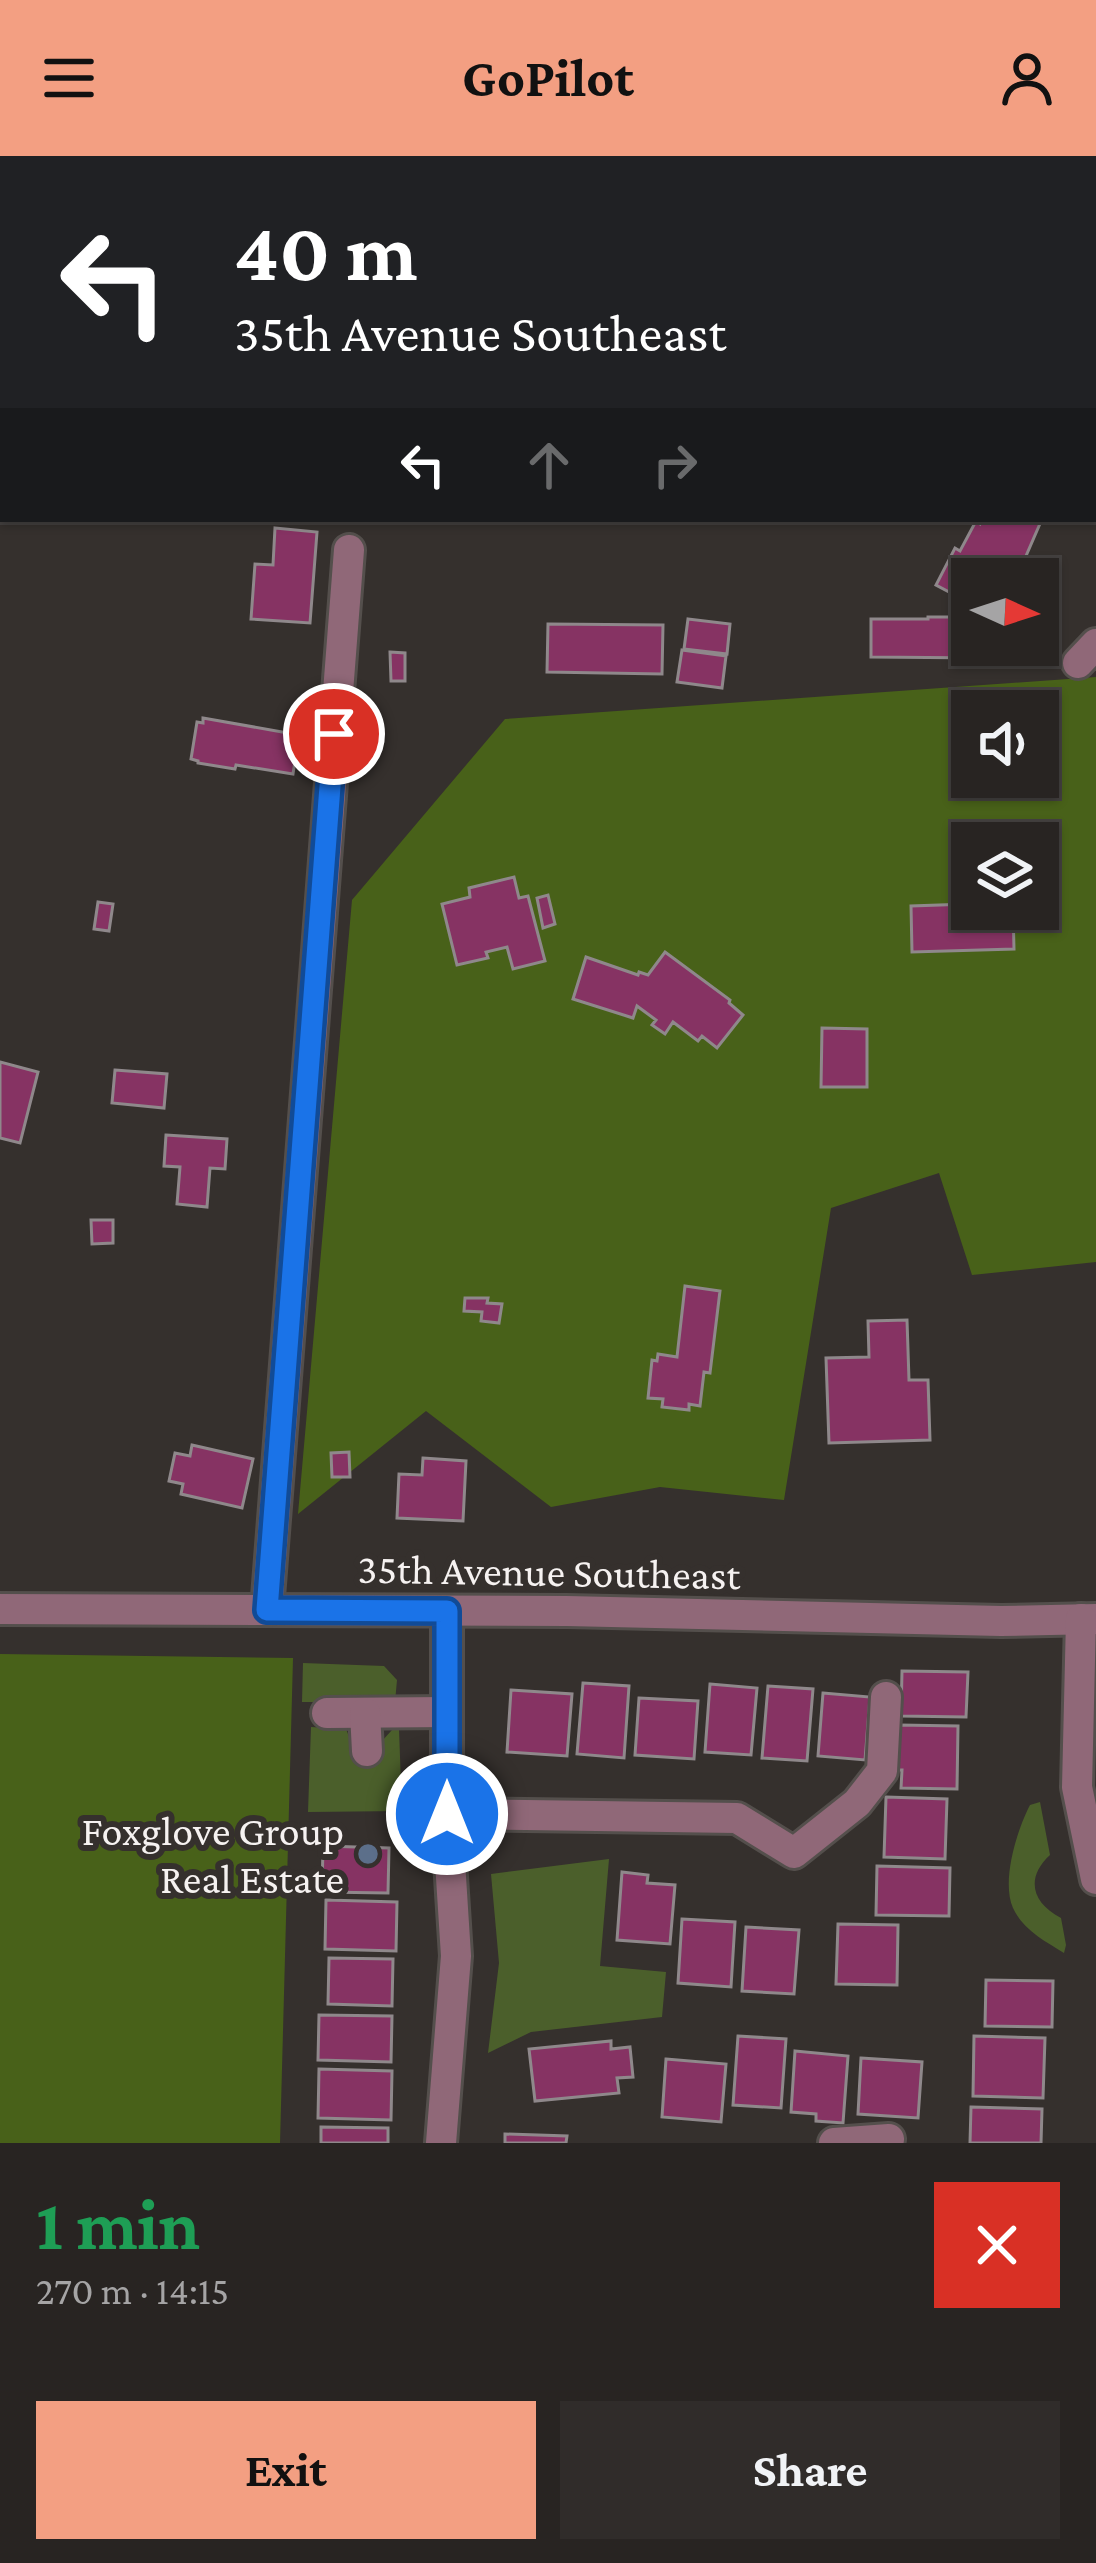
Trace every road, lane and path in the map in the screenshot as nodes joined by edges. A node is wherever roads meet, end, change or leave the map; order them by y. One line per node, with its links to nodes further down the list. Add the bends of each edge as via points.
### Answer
1 (349, 550): 3 (street)
2 (0, 1609): 3 (street, 35th Avenue Southeast)
3 (267, 1610): 4 (street, 35th Avenue Southeast)
4 (447, 1611): 5 (street, 35th Avenue Southeast); 7 (street)
5 (1088, 1619): 12 (street, via 1077,1787)
6 (886, 1697): 11 (street, via 882,1771 857,1803 794,1853 737,1818)
7 (447, 1712): 8 (street); 11 (street)
8 (365, 1713): 9 (street); 10 (street)
9 (327, 1714)
10 (367, 1751)
11 (447, 1814): 14 (street, via 456,1956)
12 (1096, 1879)
13 (889, 2139): 15 (street)
14 (441, 2143)
15 (834, 2143)

